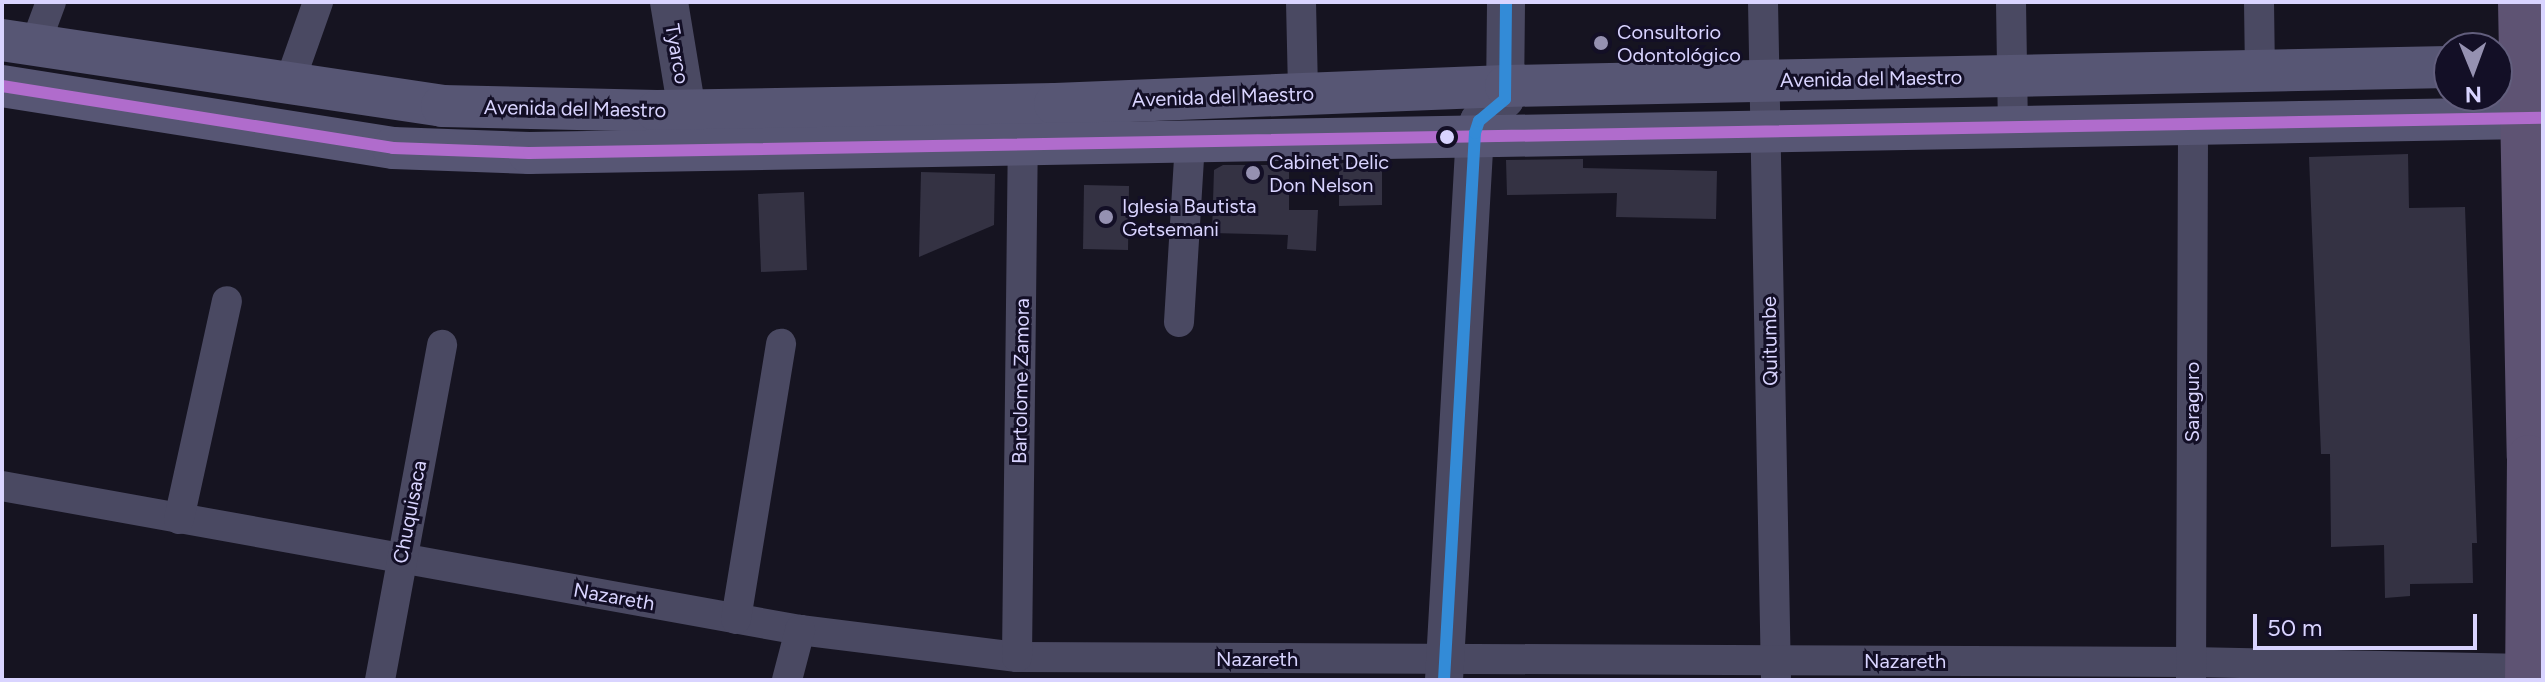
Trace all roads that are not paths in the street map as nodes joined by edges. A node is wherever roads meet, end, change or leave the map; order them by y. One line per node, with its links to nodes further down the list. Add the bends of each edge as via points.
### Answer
1 (51, 2): 10 (street)
2 (318, 2): 17 (street)
3 (669, 2): 23 (street, Tyarco)
4 (1301, 2): 20 (street)
5 (1506, 2): 19 (street)
6 (1763, 2): 16 (street, Quitumbe)
7 (2011, 2): 15 (street)
8 (2259, 2): 14 (street)
9 (2520, 2): 12 (main road)
10 (19, 42): 11 (main road, Avenida del Maestro)
11 (107, 58): 17 (main road, Avenida del Maestro); 21 (main road)
12 (2520, 65): 24 (main road)
13 (2433, 67): 14 (main road, Avenida del Maestro)
14 (2260, 72): 15 (main road, Avenida del Maestro)
15 (2011, 76): 16 (main road, Avenida del Maestro); 28 (street)
16 (1765, 80): 19 (main road, Avenida del Maestro); 27 (street, Quitumbe)
17 (289, 84): 22 (main road, Avenida del Maestro, via 442,106)
18 (2, 86): 21 (main road, Avenida del Maestro)
19 (1506, 86): 20 (main road, Avenida del Maestro); 29 (street, via 1505,99 1479,121)
20 (1303, 93): 25 (main road, Avenida del Maestro)
21 (98, 103): 31 (main road, Avenida del Maestro, via 393,148)
22 (529, 107): 23 (main road, Avenida del Maestro); 31 (main road)
23 (686, 111): 25 (main road, Avenida del Maestro); 32 (street, Tyarco)
24 (2532, 118): 26 (main road, Avenida del Maestro); 37 (main road)
25 (1023, 124): 30 (main road, Avenida del Maestro); 32 (main road, Avenida del Maestro); 44 (street, Bartolome Zamora)
26 (2193, 124): 28 (main road, Avenida del Maestro); 49 (street, Saraguro)
27 (1766, 129): 28 (main road, Avenida del Maestro); 29 (main road, Avenida del Maestro); 48 (street, Quitumbe)
28 (2013, 129)
29 (1475, 133): 30 (main road, Avenida del Maestro); 47 (street)
30 (1190, 141): 34 (street)
31 (529, 153): 32 (main road, Avenida del Maestro)
32 (694, 153)
33 (227, 301): 40 (street)
34 (1179, 322)
35 (781, 344): 42 (street)
36 (442, 345): 41 (street, Chuquisaca)
37 (2529, 457): 39 (main road); 50 (main road)
38 (2, 486): 40 (street, Nazareth)
39 (2543, 505)
40 (179, 519): 41 (street, Nazareth)
41 (400, 560): 42 (street, Nazareth); 51 (street, Chuquisaca)
42 (736, 619): 43 (street, Nazareth)
43 (800, 630): 45 (street, Nazareth); 52 (street)
44 (1017, 657): 45 (street, Nazareth); 46 (street, Nazareth)
45 (976, 667)
46 (1118, 669): 47 (street, Nazareth)
47 (1444, 670): 48 (street, Nazareth)
48 (1776, 670): 49 (street, Nazareth)
49 (2191, 671): 50 (street, Nazareth)
50 (2527, 674)
51 (380, 680)
52 (787, 680)

